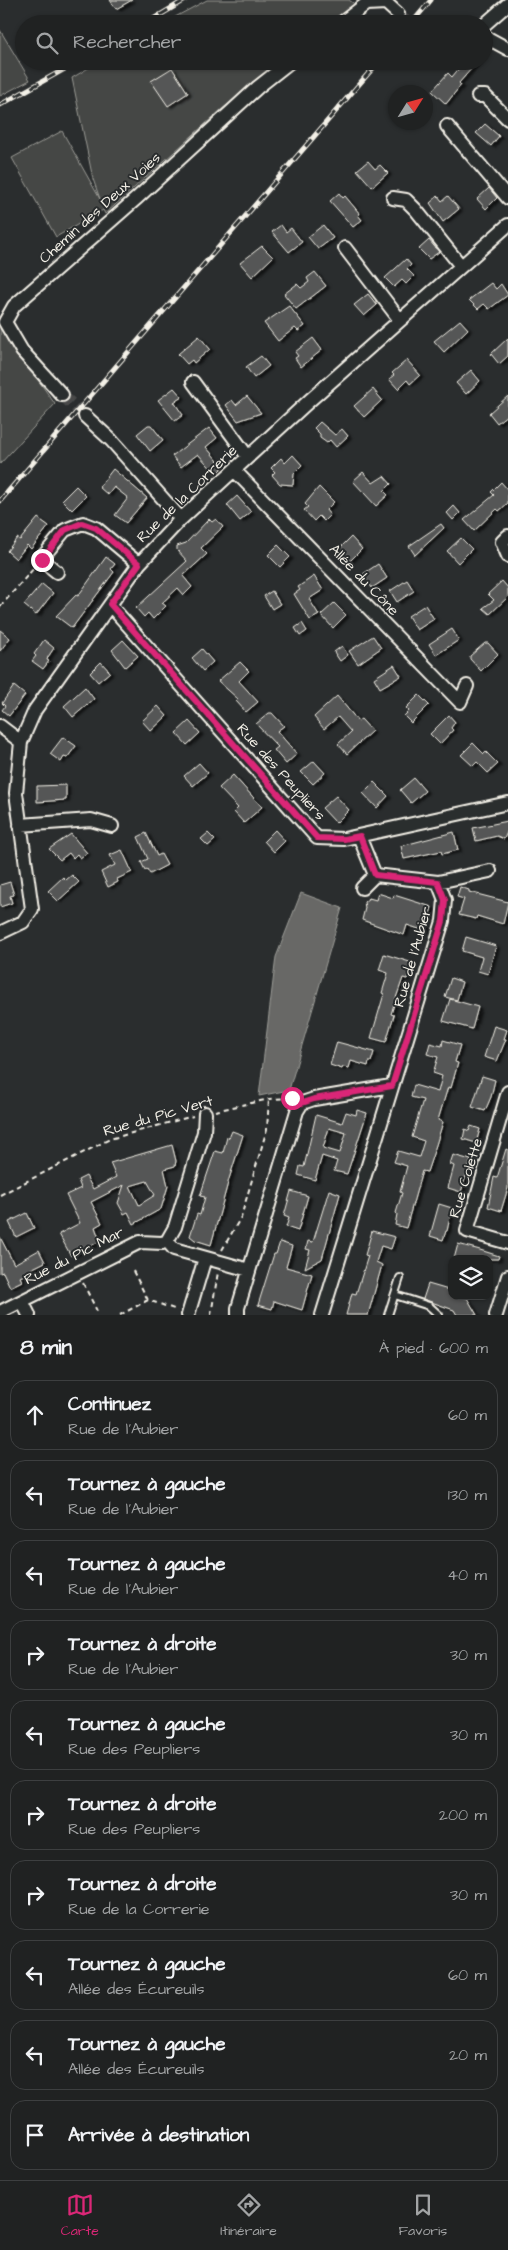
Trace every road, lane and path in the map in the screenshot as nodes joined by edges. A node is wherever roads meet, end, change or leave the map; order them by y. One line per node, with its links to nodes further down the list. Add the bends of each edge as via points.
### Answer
1 (380, 2): 3 (street); 4 (street, via 366,4)
2 (508, 4): 5 (street)
3 (398, 14)
4 (352, 15)
5 (493, 16)
6 (493, 41): 7 (street)
7 (508, 49)
8 (280, 70): 19 (street, Chemin des Deux Voies, via 14,306 5,322 22,351)
9 (478, 96): 10 (street, via 485,96)
10 (508, 119)
11 (447, 126): 13 (street)
12 (393, 198): 16 (street, via 406,200)
13 (508, 198)
14 (508, 225): 16 (street, Rue de la Correrie)
15 (345, 248): 17 (street)
16 (461, 266): 17 (street, Rue de la Correrie)
17 (400, 320): 21 (street, Rue de la Correrie)
18 (193, 382): 21 (street)
19 (62, 396)
20 (85, 416): 23 (street, via 111,440)
21 (248, 457): 22 (street, Rue de la Correrie)
22 (234, 470): 23 (street, Rue de la Correrie); 31 (street, Allée du Cône, via 460,702)
23 (181, 519): 27 (street, Rue de la Correrie)
24 (508, 536): 25 (street, via 502,542)
25 (508, 556)
26 (42, 560): 27 (street, via 65,530 82,523 96,528); 28 (street); 30 (path)
27 (139, 564): 29 (street, Rue de la Correrie)
28 (57, 572)
29 (110, 604): 33 (street, Rue de la Correrie, via 35,710); 37 (street, Rue des Peupliers, via 317,838)
30 (0, 608)
31 (467, 686)
32 (0, 726): 33 (street)
33 (21, 742): 35 (street, Rue de la Correrie, via 16,792)
34 (508, 803): 37 (street, Rue des Peupliers)
35 (20, 825): 36 (street, via 91,820); 42 (street, Rue de la Correrie, via 32,908 23,922)
36 (112, 826)
37 (360, 836): 39 (street)
38 (490, 871): 40 (street)
39 (375, 875): 40 (street); 41 (street)
40 (438, 882): 43 (street, Rue de l'Aubier, via 445,900 443,921)
41 (362, 888)
42 (0, 933)
43 (392, 1086): 46 (street); 70 (street, Rue de l'Aubier)
44 (508, 1092): 50 (street, Rue Colette, via 461,1230)
45 (270, 1099): 46 (path, Rue du Pic Vert, via 286,1097); 47 (path, Rue du Pic Vert); 52 (path, via 267,1129 241,1217)
46 (302, 1103): 53 (street)
47 (205, 1113): 48 (path, Rue du Pic Vert, via 110,1139); 49 (street, via 204,1132 175,1227)
48 (0, 1195)
49 (167, 1241): 51 (street, via 174,1248); 55 (street, Rue du Pic Mar, via 140,1242)
50 (508, 1244)
51 (205, 1258): 52 (street); 63 (street)
52 (218, 1262): 53 (street); 68 (path)
53 (248, 1270): 69 (street)
54 (133, 1271): 59 (path)
55 (78, 1274): 60 (street, Rue du Pic Mar); 65 (path)
56 (508, 1276): 73 (street)
57 (400, 1278): 58 (lane)
58 (395, 1294): 71 (lane); 72 (lane, via 429,1306)
59 (148, 1300): 61 (path); 66 (path)
60 (22, 1301): 62 (street, Rue du Pic Mar); 64 (street)
61 (176, 1309): 63 (path); 67 (path)
62 (0, 1312)
63 (188, 1314)
64 (29, 1315)
65 (99, 1315)
66 (120, 1315)
67 (174, 1315)
68 (212, 1315)
69 (238, 1315)
70 (322, 1315)
71 (388, 1315)
72 (438, 1315)
73 (496, 1315)

